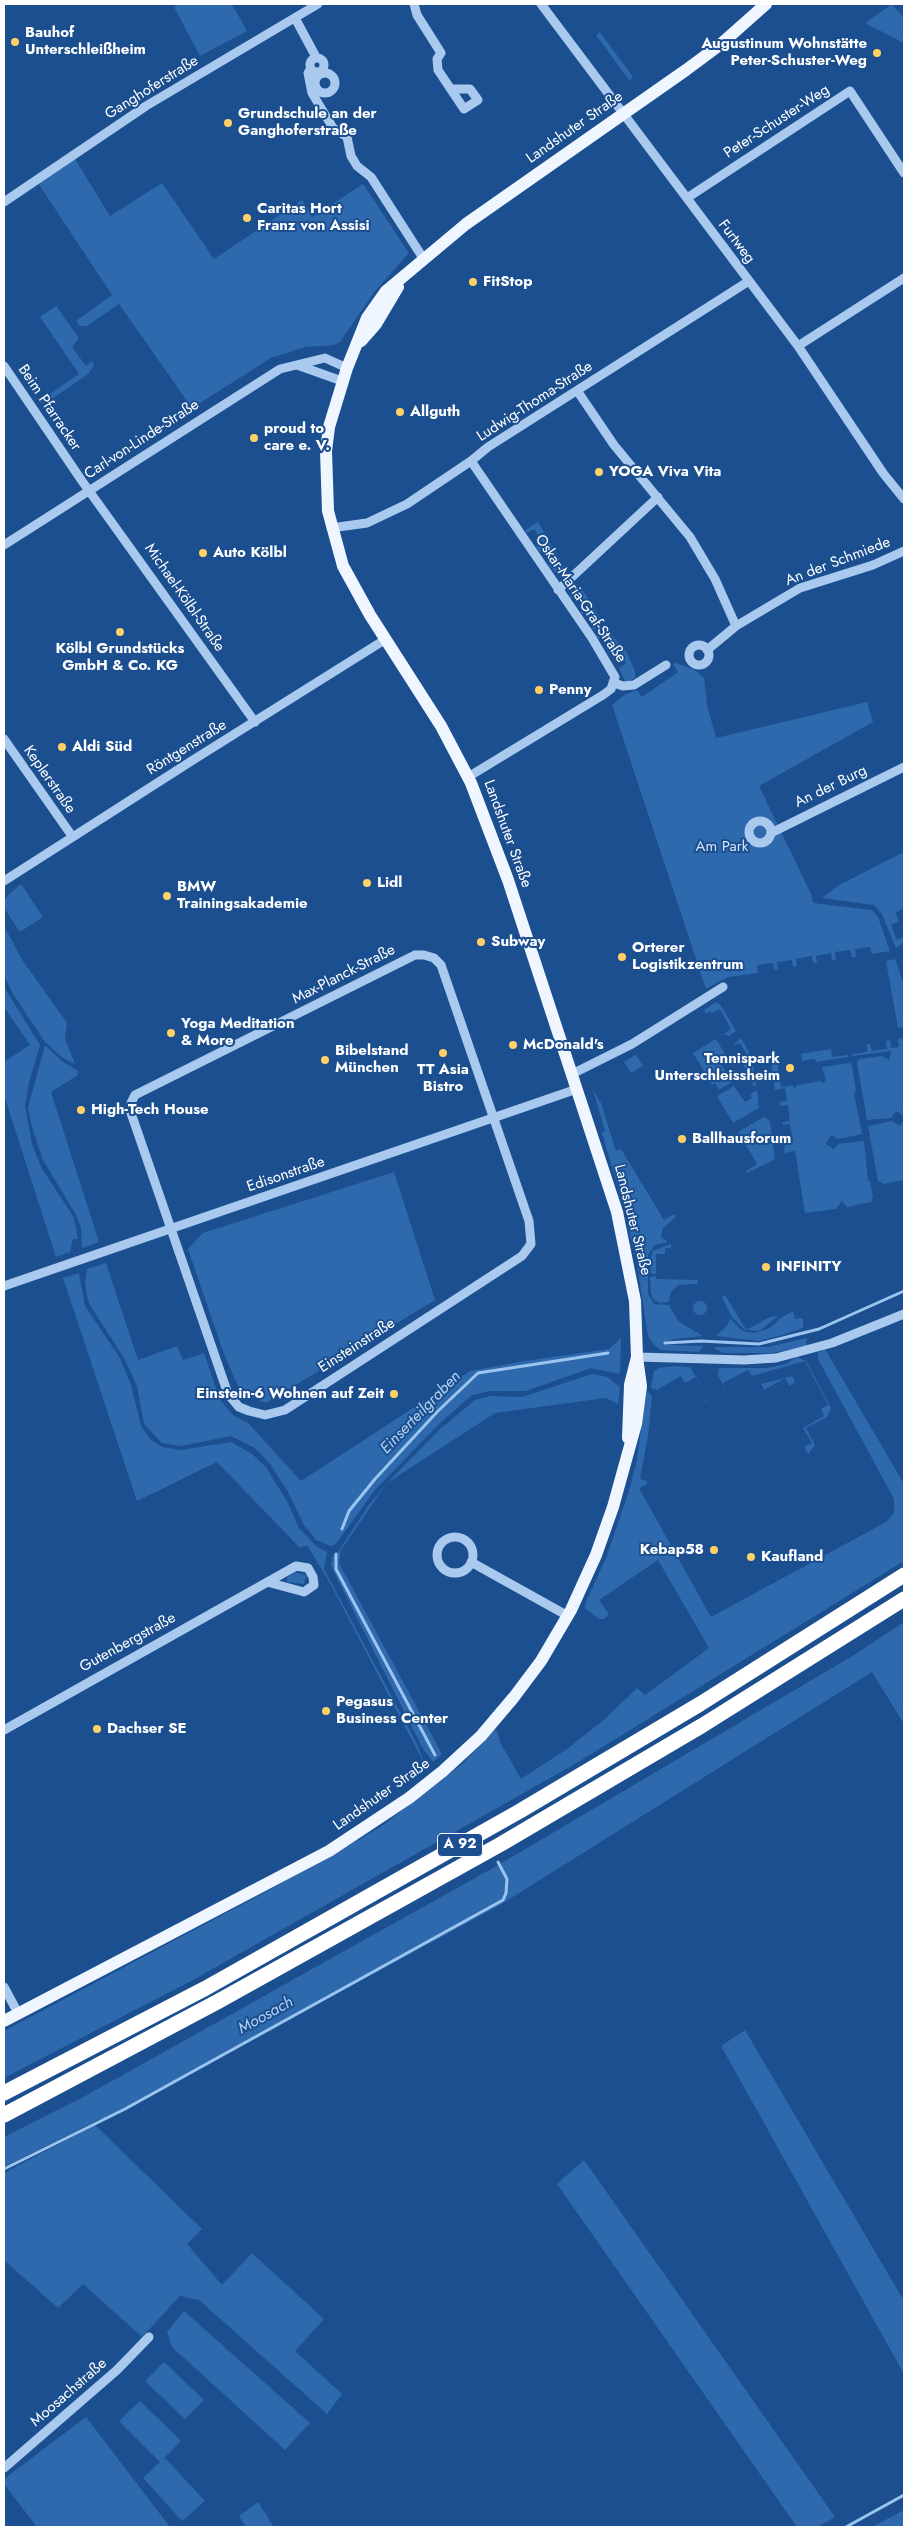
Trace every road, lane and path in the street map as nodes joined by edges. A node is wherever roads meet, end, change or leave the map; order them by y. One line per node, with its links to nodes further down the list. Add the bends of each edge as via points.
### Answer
1 (318, 4): 5 (street, Ganghoferstraße)
2 (414, 4): 9 (street, via 416,15 441,53 436,59 438,70)
3 (541, 4): 11 (street, Furtweg)
4 (766, 4): 11 (main road, Landshuter Straße, via 721,44)
5 (295, 18): 6 (street); 14 (street, Ganghoferstraße, via 146,106)
6 (316, 57): 7 (street, via 311,60); 8 (street, via 323,61)
7 (310, 68): 8 (street); 10 (street, via 308,73)
8 (321, 73): 10 (street, via 315,83); 10 (street, via 333,78 334,86 329,92)
9 (451, 89)
10 (315, 92): 15 (street, via 333,128 347,137 354,161 371,177)
11 (625, 114): 13 (street, Furtweg); 15 (main road, Landshuter Straße, via 466,224)
12 (904, 173): 13 (street, Peter-Schuster-Weg, via 850,91)
13 (687, 198): 17 (street, Furtweg)
14 (4, 202)
15 (423, 258): 21 (main road, Landshuter Straße, via 386,291 367,318)
16 (904, 278): 18 (street)
17 (749, 281): 18 (street, Furtweg); 23 (street, Ludwig-Thoma-Straße)
18 (798, 346): 27 (street, Furtweg)
19 (297, 365): 21 (street, Carl-von-Linde-Straße, via 325,358); 22 (street); 25 (street, Carl-von-Linde-Straße, via 280,369 263,379)
20 (4, 366): 25 (street, Beim Pfarracker)
21 (347, 368): 22 (main road, Landshuter Straße)
22 (342, 381): 28 (main road, Landshuter Straße, via 326,451 325,491)
23 (578, 392): 24 (street, Ludwig-Thoma-Straße, via 488,447); 26 (street, via 614,445)
24 (471, 462): 28 (street, Ludwig-Thoma-Straße, via 379,519); 31 (street, Oskar-Maria-Graf-Straße)
25 (89, 490): 29 (street, Carl-von-Linde-Straße); 37 (street, Michael-Kölbl-Straße)
26 (658, 497): 31 (street); 32 (street, via 690,537 715,579)
27 (904, 499)
28 (331, 528): 33 (main road, Landshuter Straße, via 350,581)
29 (4, 545)
30 (904, 551): 32 (street, An der Schmiede, via 873,565 800,588)
31 (558, 590): 36 (street, Oskar-Maria-Graf-Straße, via 613,671)
32 (736, 626): 34 (street, An der Schmiede)
33 (386, 639): 37 (street, Röntgenstraße); 40 (main road, Landshuter Straße, via 441,726)
34 (707, 650)
35 (666, 665): 36 (street, via 634,685)
36 (614, 683): 40 (street, Oskar-Maria-Graf-Straße, via 603,695)
37 (255, 722): 42 (street, Röntgenstraße)
38 (4, 739): 42 (street, Keplerstraße)
39 (904, 767): 41 (street, An der Burg)
40 (468, 777): 45 (main road, Landshuter Straße, via 508,880)
41 (771, 833)
42 (72, 836): 43 (street, Röntgenstraße)
43 (4, 881)
44 (723, 987): 45 (street, via 632,1044)
45 (572, 1074): 46 (main road, Landshuter Straße)
46 (577, 1089): 47 (street, Edisonstraße); 51 (main road, Landshuter Straße, via 608,1182 626,1252 635,1300)
47 (494, 1119): 48 (street, Edisonstraße); 48 (street, Max-Planck-Straße, via 440,965 434,958 415,955 135,1095 131,1113); 48 (street, Einsteinstraße, via 529,1221 530,1244 522,1256 285,1410 265,1415 248,1411 239,1407 228,1394)
48 (171, 1230): 49 (street, Edisonstraße)
49 (4, 1286)
50 (904, 1314): 51 (street, via 832,1343 776,1358)
51 (637, 1357): 56 (main road, Landshuter Straße, via 641,1386 636,1424 599,1547)
52 (471, 1562): 52 (street, via 471,1547 462,1538 450,1538 440,1545 437,1556 445,1569 459,1572); 56 (street)
53 (904, 1575): 61 (highway, A 92, via 700,1704 520,1811 206,1988)
54 (267, 1582): 54 (street, Gutenbergstraße, via 304,1592 314,1585 308,1568 296,1566); 57 (street, Gutenbergstraße)
55 (904, 1599): 62 (highway, A 92, via 703,1725 501,1844 251,1984)
56 (568, 1616): 59 (main road, Landshuter Straße, via 514,1698 443,1772 409,1798 330,1851)
57 (4, 1730)
58 (4, 1987): 59 (street)
59 (18, 2013): 60 (main road, Landshuter Straße)
60 (4, 2021)
61 (4, 2092)
62 (4, 2115)
63 (149, 2338): 64 (street, Moosachstraße)
64 (4, 2468)

